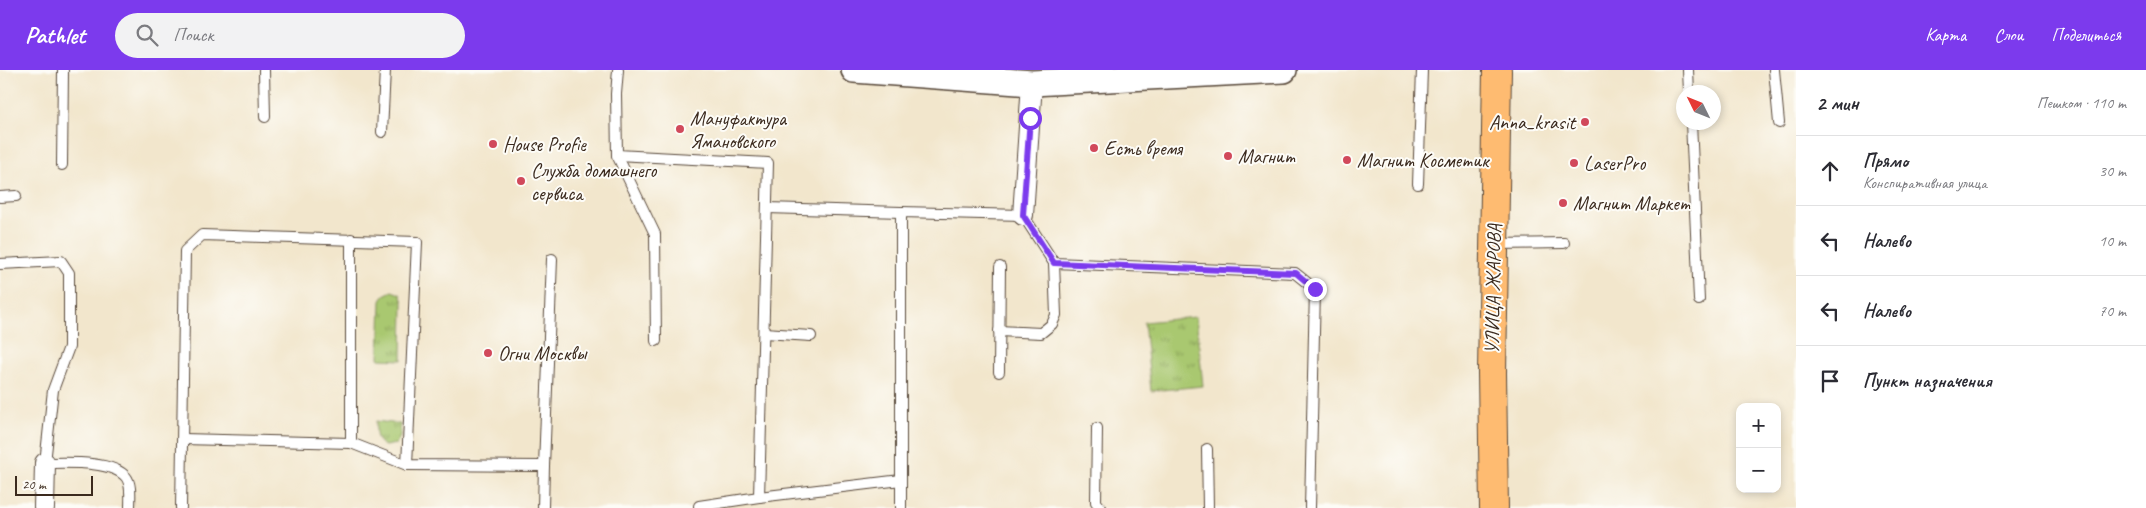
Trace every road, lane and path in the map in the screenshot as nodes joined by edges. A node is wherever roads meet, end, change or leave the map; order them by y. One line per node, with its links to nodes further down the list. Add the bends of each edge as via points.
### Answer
1 (63, 70): 18 (lane)
2 (264, 70): 13 (lane)
3 (385, 70): 16 (lane)
4 (618, 70): 17 (lane)
5 (854, 70): 11 (street)
6 (1284, 70): 11 (street)
7 (1422, 70): 19 (lane)
8 (1497, 70): 27 (main road, УЛИЦА ЖАРОВА)
9 (1688, 70): 12 (lane)
10 (1774, 70): 14 (lane)
11 (1032, 83): 24 (street)
12 (1689, 85)
13 (265, 117)
14 (1779, 123)
15 (1691, 130): 32 (lane)
16 (382, 132)
17 (617, 154): 22 (lane, via 768,163); 36 (lane, via 655,234)
18 (62, 165)
19 (1418, 184)
20 (0, 196): 21 (lane)
21 (16, 196)
22 (767, 208): 23 (lane); 34 (lane)
23 (901, 212): 24 (lane); 45 (lane)
24 (1023, 215): 29 (lane)
25 (351, 239): 39 (lane, via 202,235 185,251); 40 (lane); 43 (lane, via 417,242)
26 (1564, 243): 27 (lane)
27 (1494, 244): 56 (main road, УЛИЦА ЖАРОВА)
28 (552, 259): 44 (lane)
29 (1054, 263): 33 (lane, via 1056,315 1052,324 1041,333); 55 (lane, via 1296,273 1315,289)
30 (0, 264): 42 (lane, via 61,261 69,273 69,347 53,390)
31 (1000, 267): 33 (lane)
32 (1699, 300)
33 (999, 331): 37 (lane)
34 (764, 333): 35 (lane); 46 (lane)
35 (811, 336)
36 (656, 341)
37 (999, 372)
38 (1096, 428): 53 (lane, via 1096,502)
39 (183, 439): 40 (lane); 50 (lane)
40 (351, 443): 43 (lane)
41 (1208, 449): 54 (lane)
42 (45, 463): 48 (street); 49 (lane, via 111,467 126,477)
43 (407, 465): 44 (lane)
44 (544, 466): 51 (lane)
45 (901, 480): 46 (lane); 52 (lane)
46 (760, 497): 47 (lane)
47 (699, 506)
48 (44, 508)
49 (130, 508)
50 (181, 508)
51 (543, 508)
52 (901, 508)
53 (1100, 508)
54 (1208, 508)
55 (1310, 508)
56 (1494, 508)

